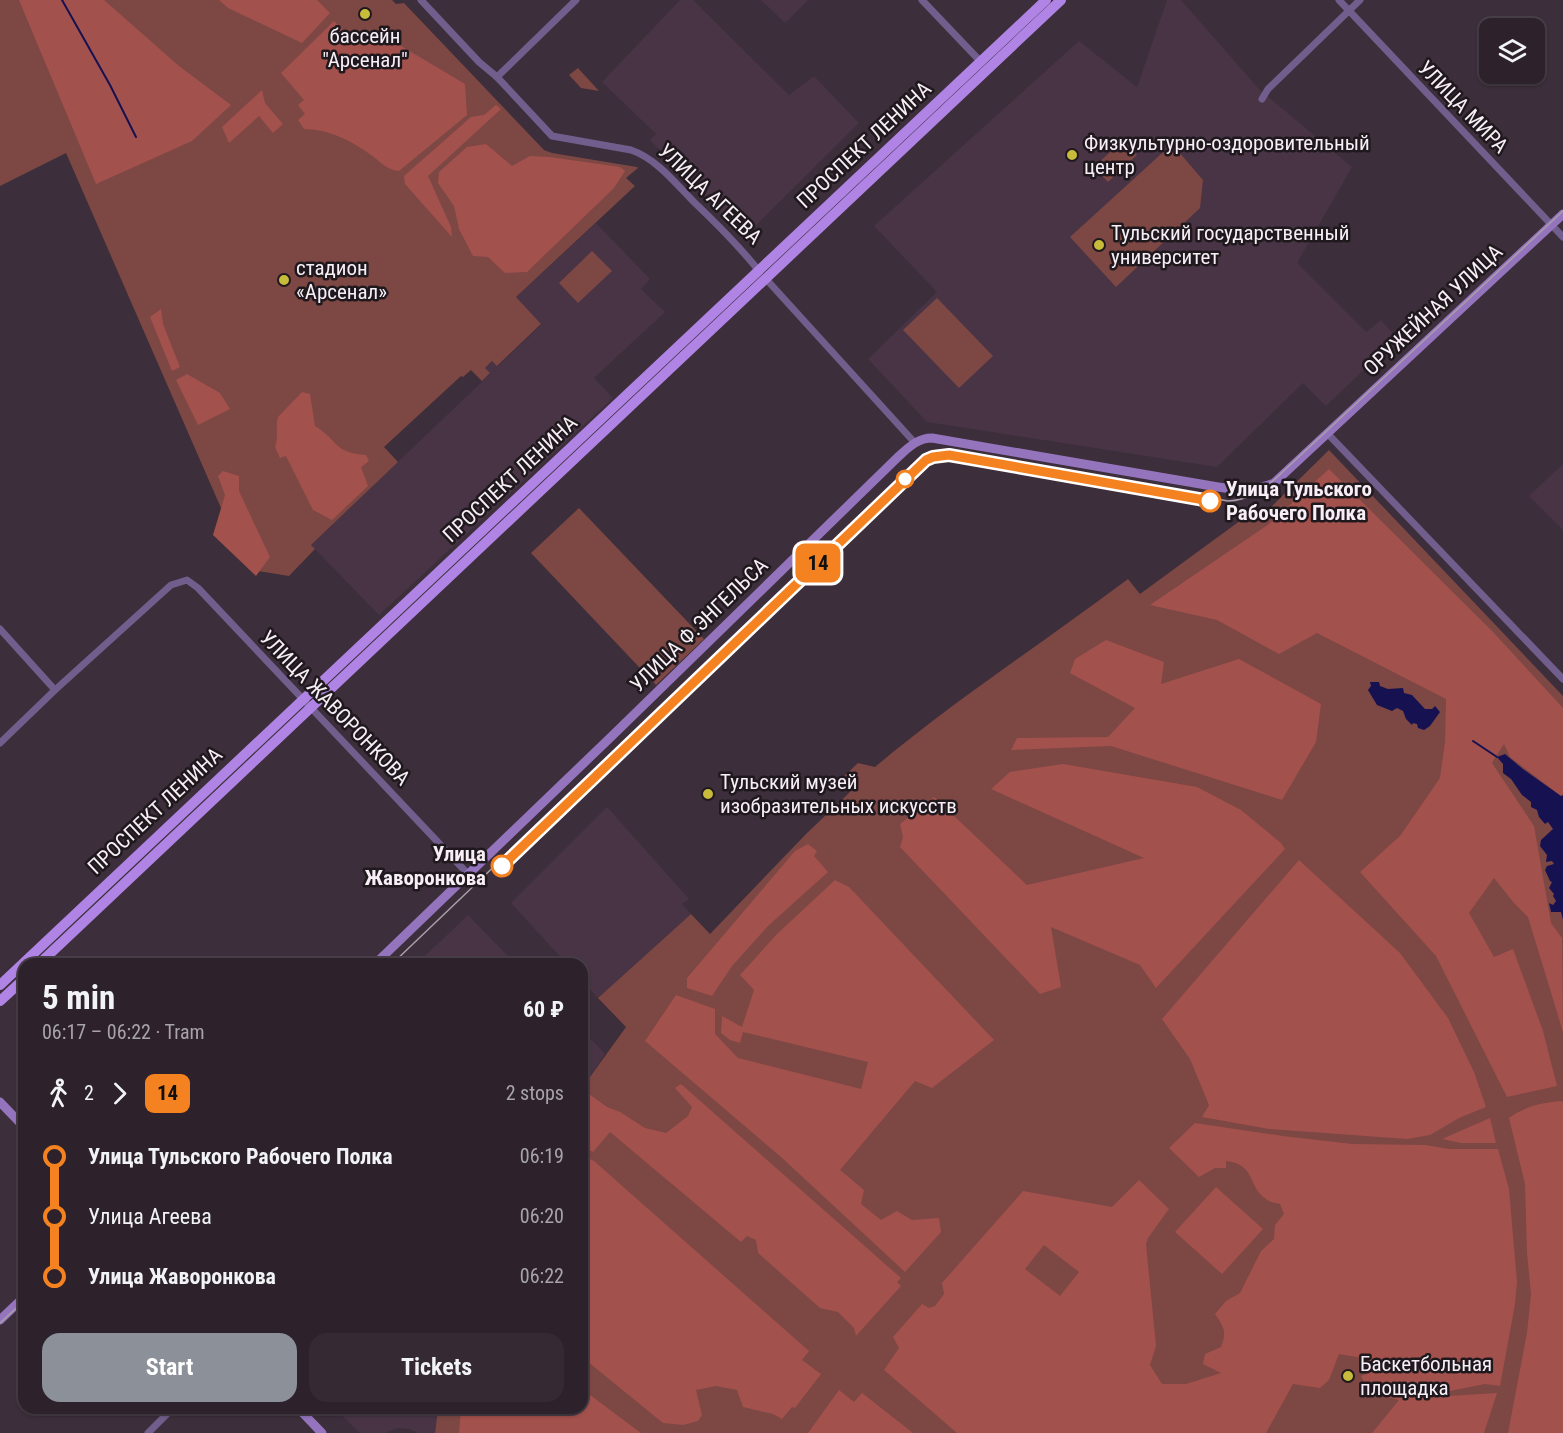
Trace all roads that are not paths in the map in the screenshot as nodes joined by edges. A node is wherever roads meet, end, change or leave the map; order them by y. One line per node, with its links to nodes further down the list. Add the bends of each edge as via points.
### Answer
1 (421, 0): 10 (street, УЛИЦА АГЕЕВА)
2 (576, 0): 10 (street)
3 (922, 0): 9 (street)
4 (1046, 0): 9 (main road, ПРОСПЕКТ ЛЕНИНА)
5 (1061, 0): 9 (main road, ПРОСПЕКТ ЛЕНИНА)
6 (1339, 0): 8 (street, УЛИЦА МИРА)
7 (1360, 0): 8 (street)
8 (1348, 11): 11 (street, via 1268,88); 13 (street, УЛИЦА МИРА)
9 (985, 66): 15 (main road, ПРОСПЕКТ ЛЕНИНА)
10 (497, 76): 15 (street, УЛИЦА АГЕЕВА, via 552,136 643,154 706,213)
11 (1262, 99)
12 (1563, 214): 13 (street, ОРУЖЕЙНАЯ УЛИЦА)
13 (1551, 225): 14 (street, УЛИЦА МИРА); 16 (street, ОРУЖЕЙНАЯ УЛИЦА)
14 (1563, 237)
15 (763, 275): 17 (street, УЛИЦА АГЕЕВА); 21 (main road, ПРОСПЕКТ ЛЕНИНА)
16 (1328, 433): 17 (street, via 1274,483 1241,490 932,438); 19 (street)
17 (915, 443): 23 (street, УЛИЦА Ф.ЭНГЕЛЬСА)
18 (0, 629): 20 (street)
19 (1563, 679)
20 (55, 690): 21 (street, УЛИЦА ЖАВОРОНКОВА, via 171,585 187,580); 22 (street)
21 (308, 703): 23 (street, УЛИЦА ЖАВОРОНКОВА); 24 (main road, ПРОСПЕКТ ЛЕНИНА, via 107,882); 25 (main road, ПРОСПЕКТ ЛЕНИНА)
22 (0, 743)
23 (468, 874): 26 (street, УЛИЦА Ф.ЭНГЕЛЬСА)
24 (28, 958)
25 (45, 958)
26 (381, 958)
27 (18, 968): 29 (main road, ПРОСПЕКТ ЛЕНИНА)
28 (18, 984): 30 (main road)
29 (0, 985)
30 (0, 1001)
31 (0, 1102): 32 (street)
32 (18, 1120)
33 (18, 1303): 34 (street)
34 (0, 1320)
35 (167, 1414): 37 (street)
36 (304, 1414): 38 (street)
37 (148, 1433)
38 (322, 1433)

